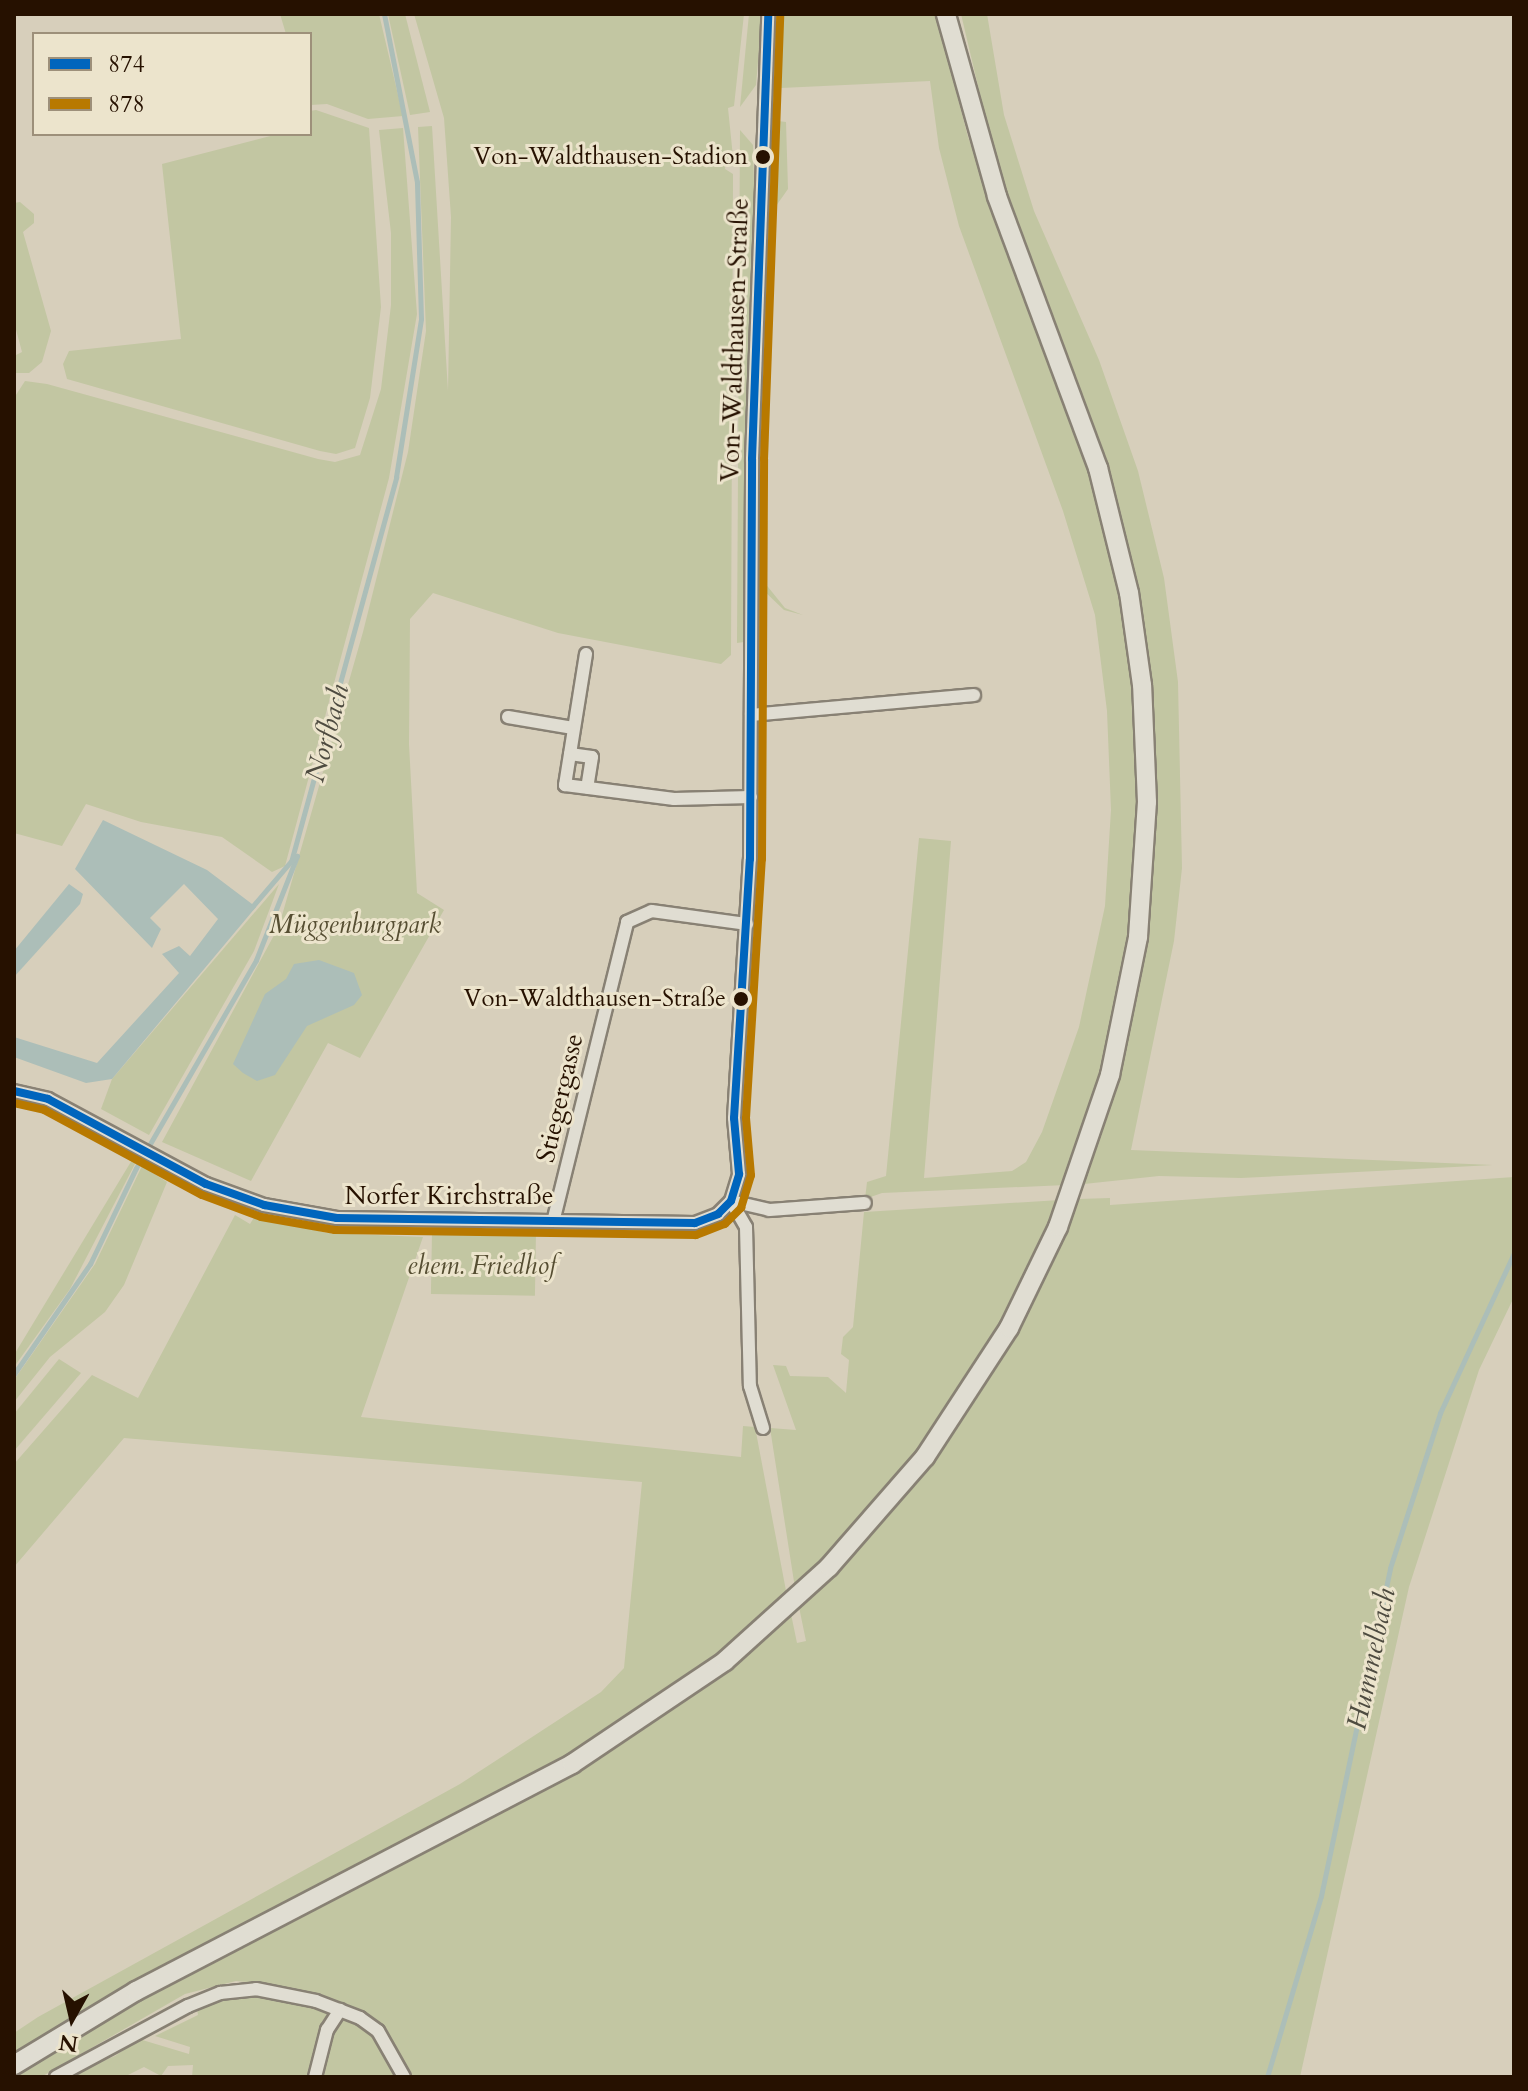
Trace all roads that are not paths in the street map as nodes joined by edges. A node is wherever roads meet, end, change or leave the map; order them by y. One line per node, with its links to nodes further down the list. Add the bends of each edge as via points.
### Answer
1 (768, 14): 5 (street, Von-Waldthausen-Straße, via 752,459)
2 (946, 14): 18 (main road, via 997,196 1098,468 1129,593 1142,685 1147,802 1138,937 1110,1075 1058,1227 1009,1328 925,1457 829,1567 725,1661 572,1764 136,1991)
3 (586, 654): 7 (street)
4 (974, 695): 5 (street)
5 (751, 715): 10 (street, Von-Waldthausen-Straße)
6 (508, 717): 7 (street)
7 (573, 728): 8 (street)
8 (570, 754): 9 (street, via 565,785); 9 (street, via 592,757)
9 (587, 788): 10 (street, via 674,799)
10 (751, 797): 11 (street, Von-Waldthausen-Straße)
11 (747, 924): 13 (street, Von-Waldthausen-Straße, via 734,1118 739,1174); 15 (street, Stiegergasse, via 652,911 627,922)
12 (14, 1091): 15 (street, Norfer Kirchstraße, via 48,1099 149,1156 240,1197 367,1221)
13 (731, 1201): 14 (street, via 769,1210); 15 (street, Norfer Kirchstraße, via 718,1214 695,1223); 16 (street, via 746,1227 750,1386)
14 (865, 1203)
15 (554, 1218)
16 (763, 1428)
17 (340, 2010): 19 (street, via 293,1995 233,1990 164,2017); 20 (street, via 327,2030); 21 (street, via 378,2031)
18 (14, 2065)
19 (56, 2077)
20 (315, 2077)
21 (404, 2077)

